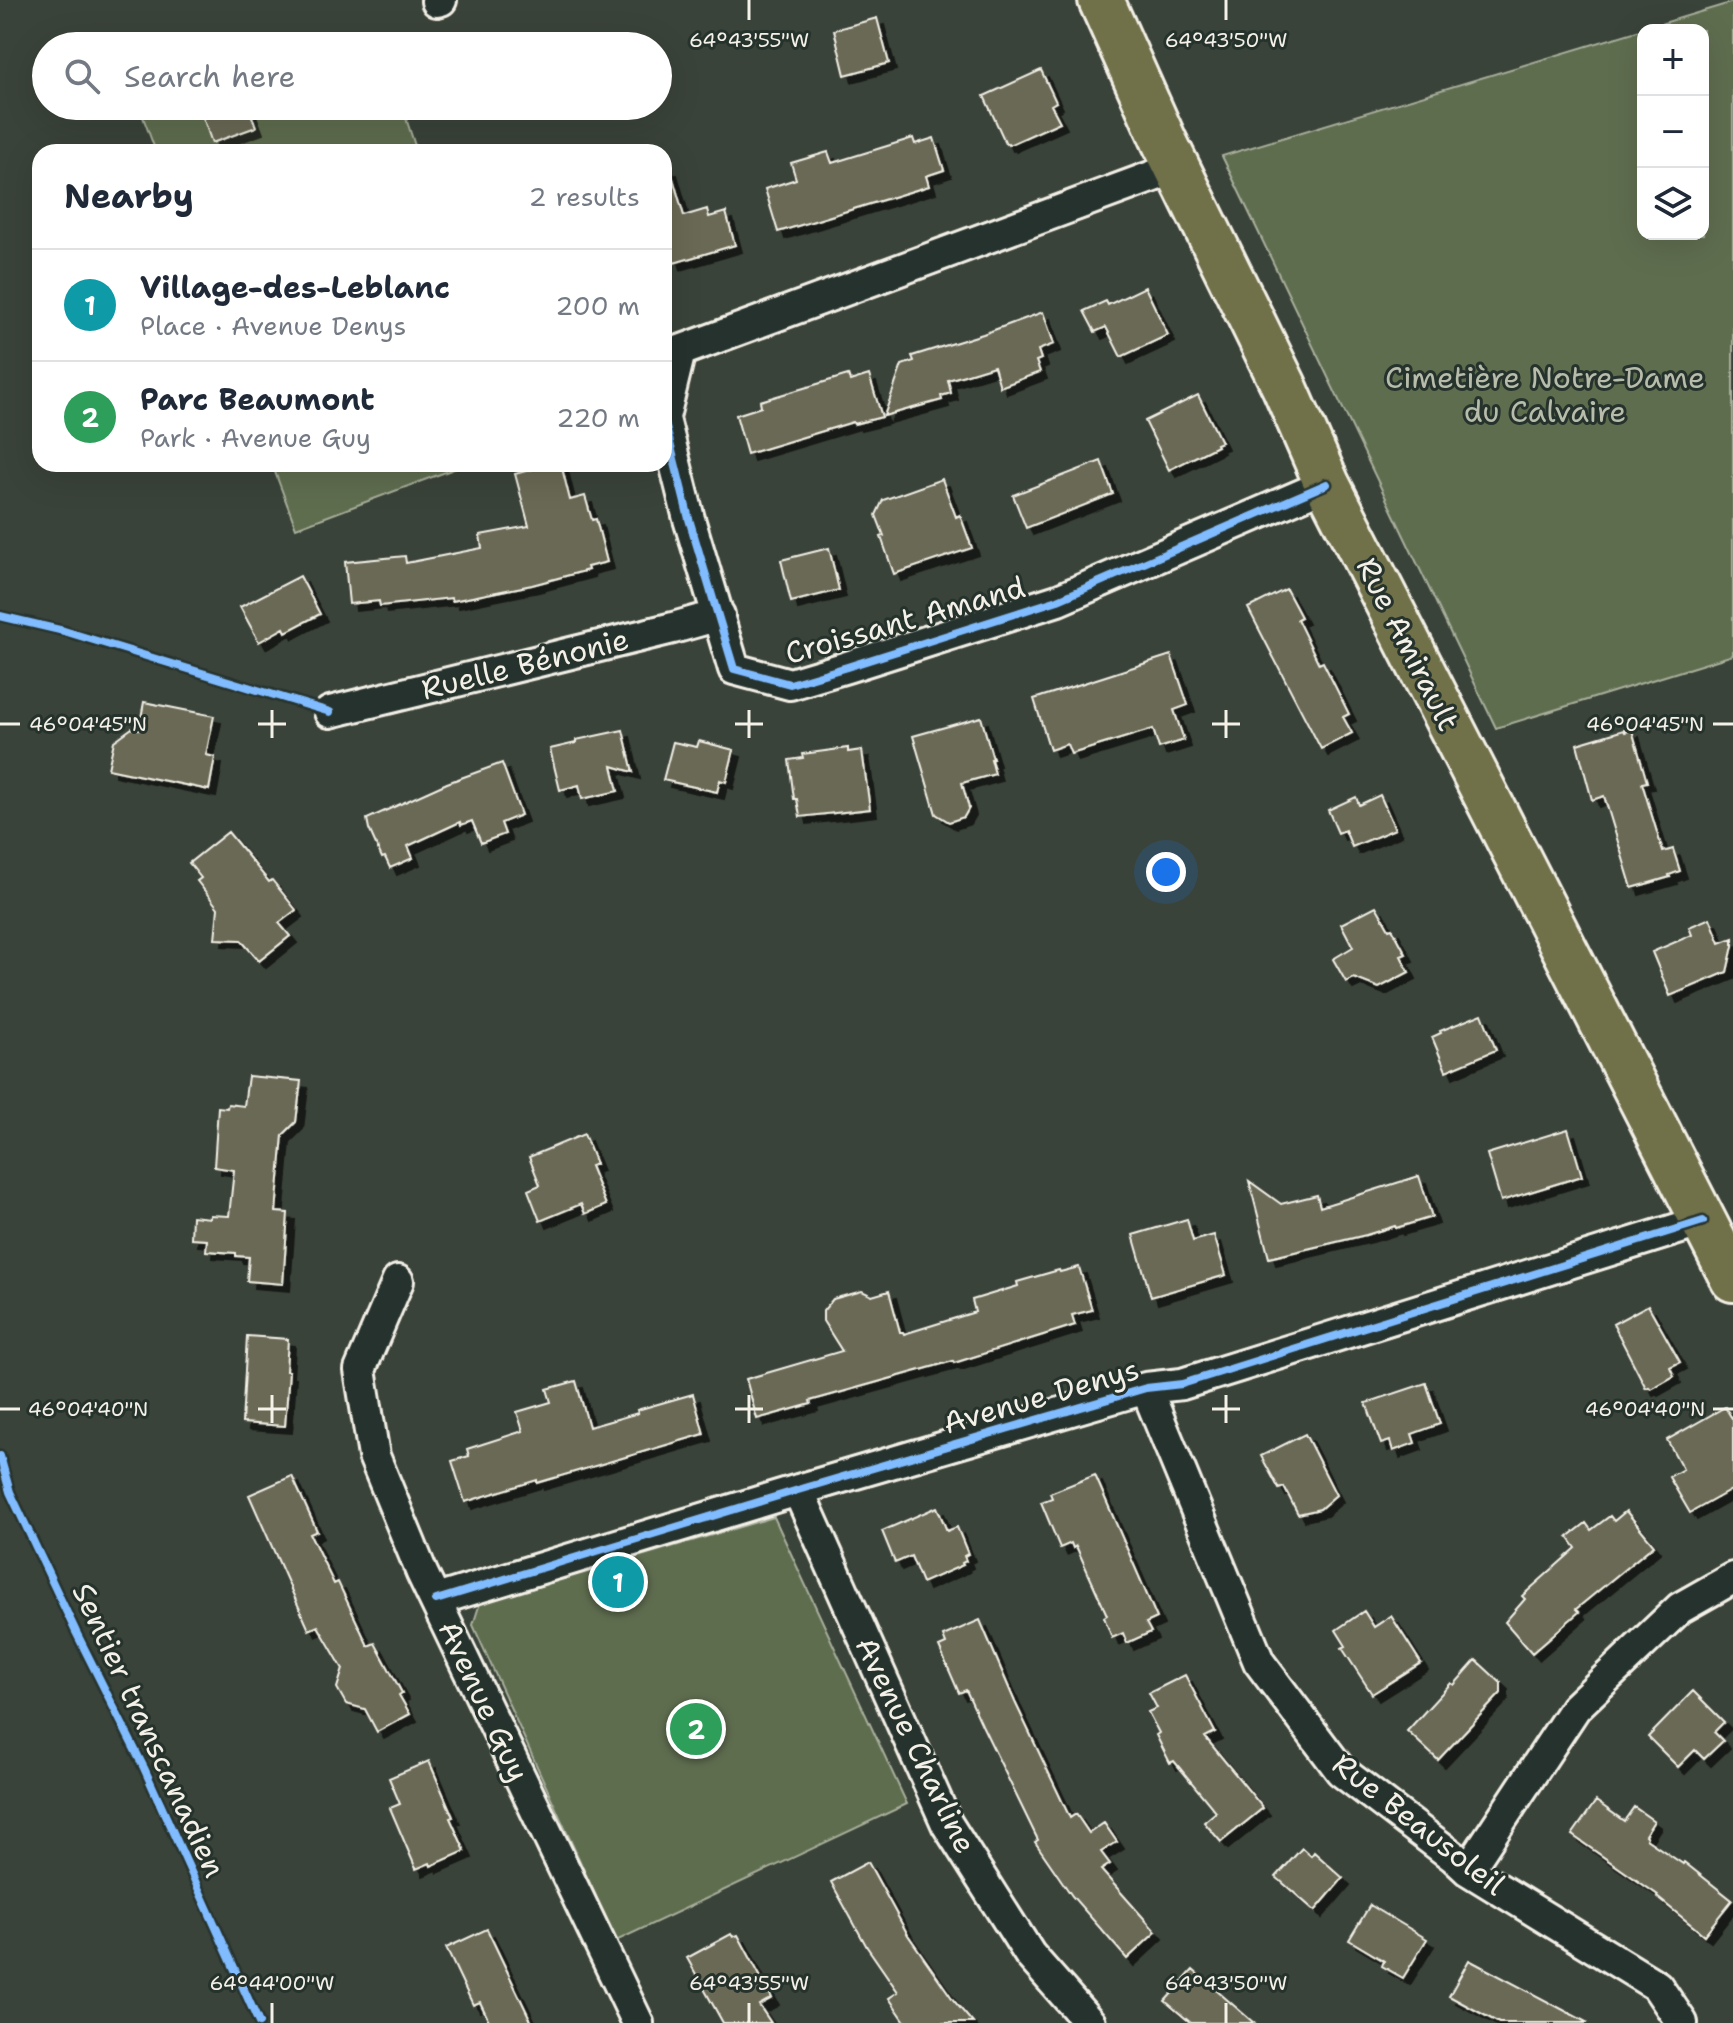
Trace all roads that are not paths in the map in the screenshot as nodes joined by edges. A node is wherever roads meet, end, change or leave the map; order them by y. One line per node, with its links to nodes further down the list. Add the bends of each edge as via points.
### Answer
1 (1101, 0): 2 (main road, Rue Amirault)
2 (1178, 167): 3 (street, Croissant Amand, via 680,351); 5 (main road, Rue Amirault)
3 (672, 384)
4 (672, 450): 6 (street, Croissant Amand)
5 (1327, 484): 6 (street, Croissant Amand, via 1058,600 790,684 734,669); 8 (main road, Rue Amirault)
6 (719, 615): 7 (street, Ruelle Bénonie)
7 (330, 712)
8 (1703, 1221): 9 (main road, Rue Amirault); 11 (street, Avenue Denys, via 1182,1384)
9 (1733, 1279)
10 (398, 1281): 14 (street, Avenue Guy, via 360,1370 374,1456)
11 (1146, 1388): 12 (street, Avenue Denys); 15 (street, Rue Beausoleil, via 1259,1662 1341,1771)
12 (798, 1490): 14 (street, Avenue Denys); 17 (street, Avenue Charline, via 947,1824 1030,1955)
13 (1733, 1578): 15 (street, via 1680,1608 1575,1708)
14 (436, 1600): 16 (street, Avenue Guy)
15 (1468, 1870): 18 (street, Rue Beausoleil, via 1657,1986)
16 (638, 2023)
17 (1090, 2023)
18 (1682, 2023)

